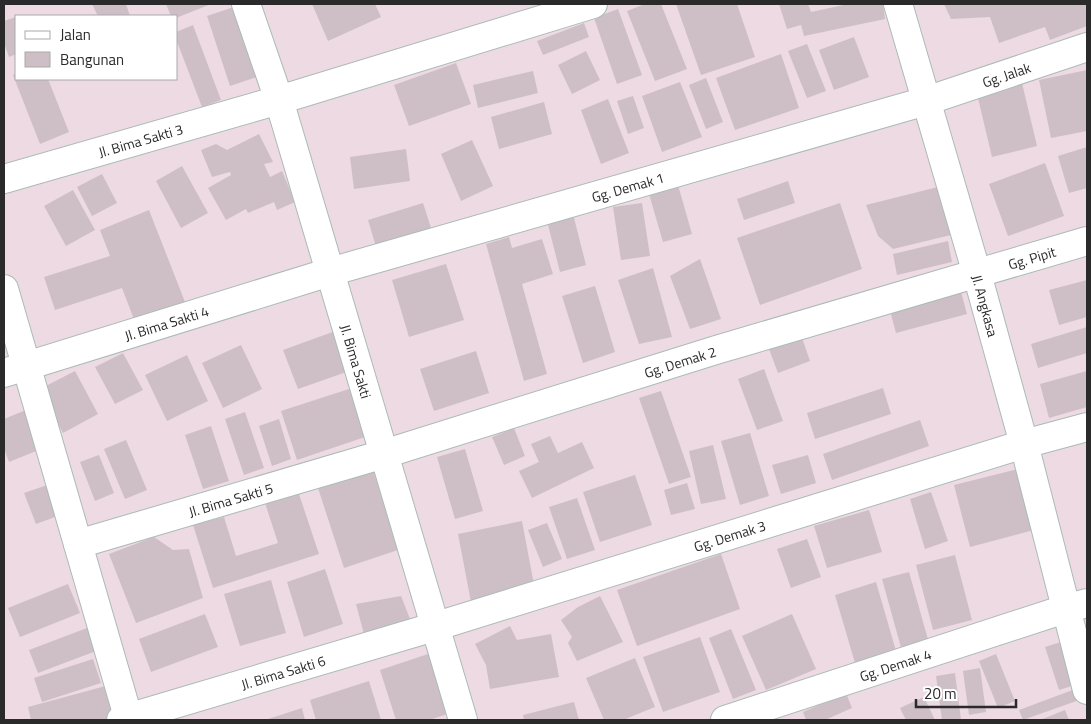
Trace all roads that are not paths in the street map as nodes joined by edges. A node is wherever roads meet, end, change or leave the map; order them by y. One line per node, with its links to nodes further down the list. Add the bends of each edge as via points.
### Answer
1 (246, 4): 5 (street, Jl. Bima Sakti)
2 (593, 4): 5 (street, Jl. Bima Sakti 3)
3 (898, 4): 6 (street, Jl. Angkasa)
4 (1087, 47): 6 (street, Gg. Jalak)
5 (279, 100): 7 (street, Jl. Bima Sakti 3); 9 (street, Jl. Bima Sakti)
6 (926, 100): 9 (street, Gg. Demak 1); 10 (street, Jl. Angkasa)
7 (4, 179)
8 (1087, 240): 10 (street, Gg. Pipit)
9 (330, 272): 12 (street, Jl. Bima Sakti 4); 15 (street, Jl. Bima Sakti)
10 (977, 274): 14 (street, Jl. Angkasa); 15 (street, Gg. Demak 2, via 716,350)
11 (4, 289): 12 (street)
12 (15, 370): 16 (street)
13 (1087, 427): 14 (street, Gg. Demak 3)
14 (1024, 444): 17 (street, Jl. Angkasa); 18 (street, Gg. Demak 3)
15 (384, 454): 16 (street, Jl. Bima Sakti 5); 18 (street, Jl. Bima Sakti)
16 (78, 544): 20 (street)
17 (1076, 606): 19 (street, Jl. Angkasa); 22 (street, Gg. Demak 4)
18 (437, 626): 20 (street, Jl. Bima Sakti 6); 21 (street, Jl. Bima Sakti)
19 (1087, 690)
20 (126, 720)
21 (463, 720)
22 (725, 720)

